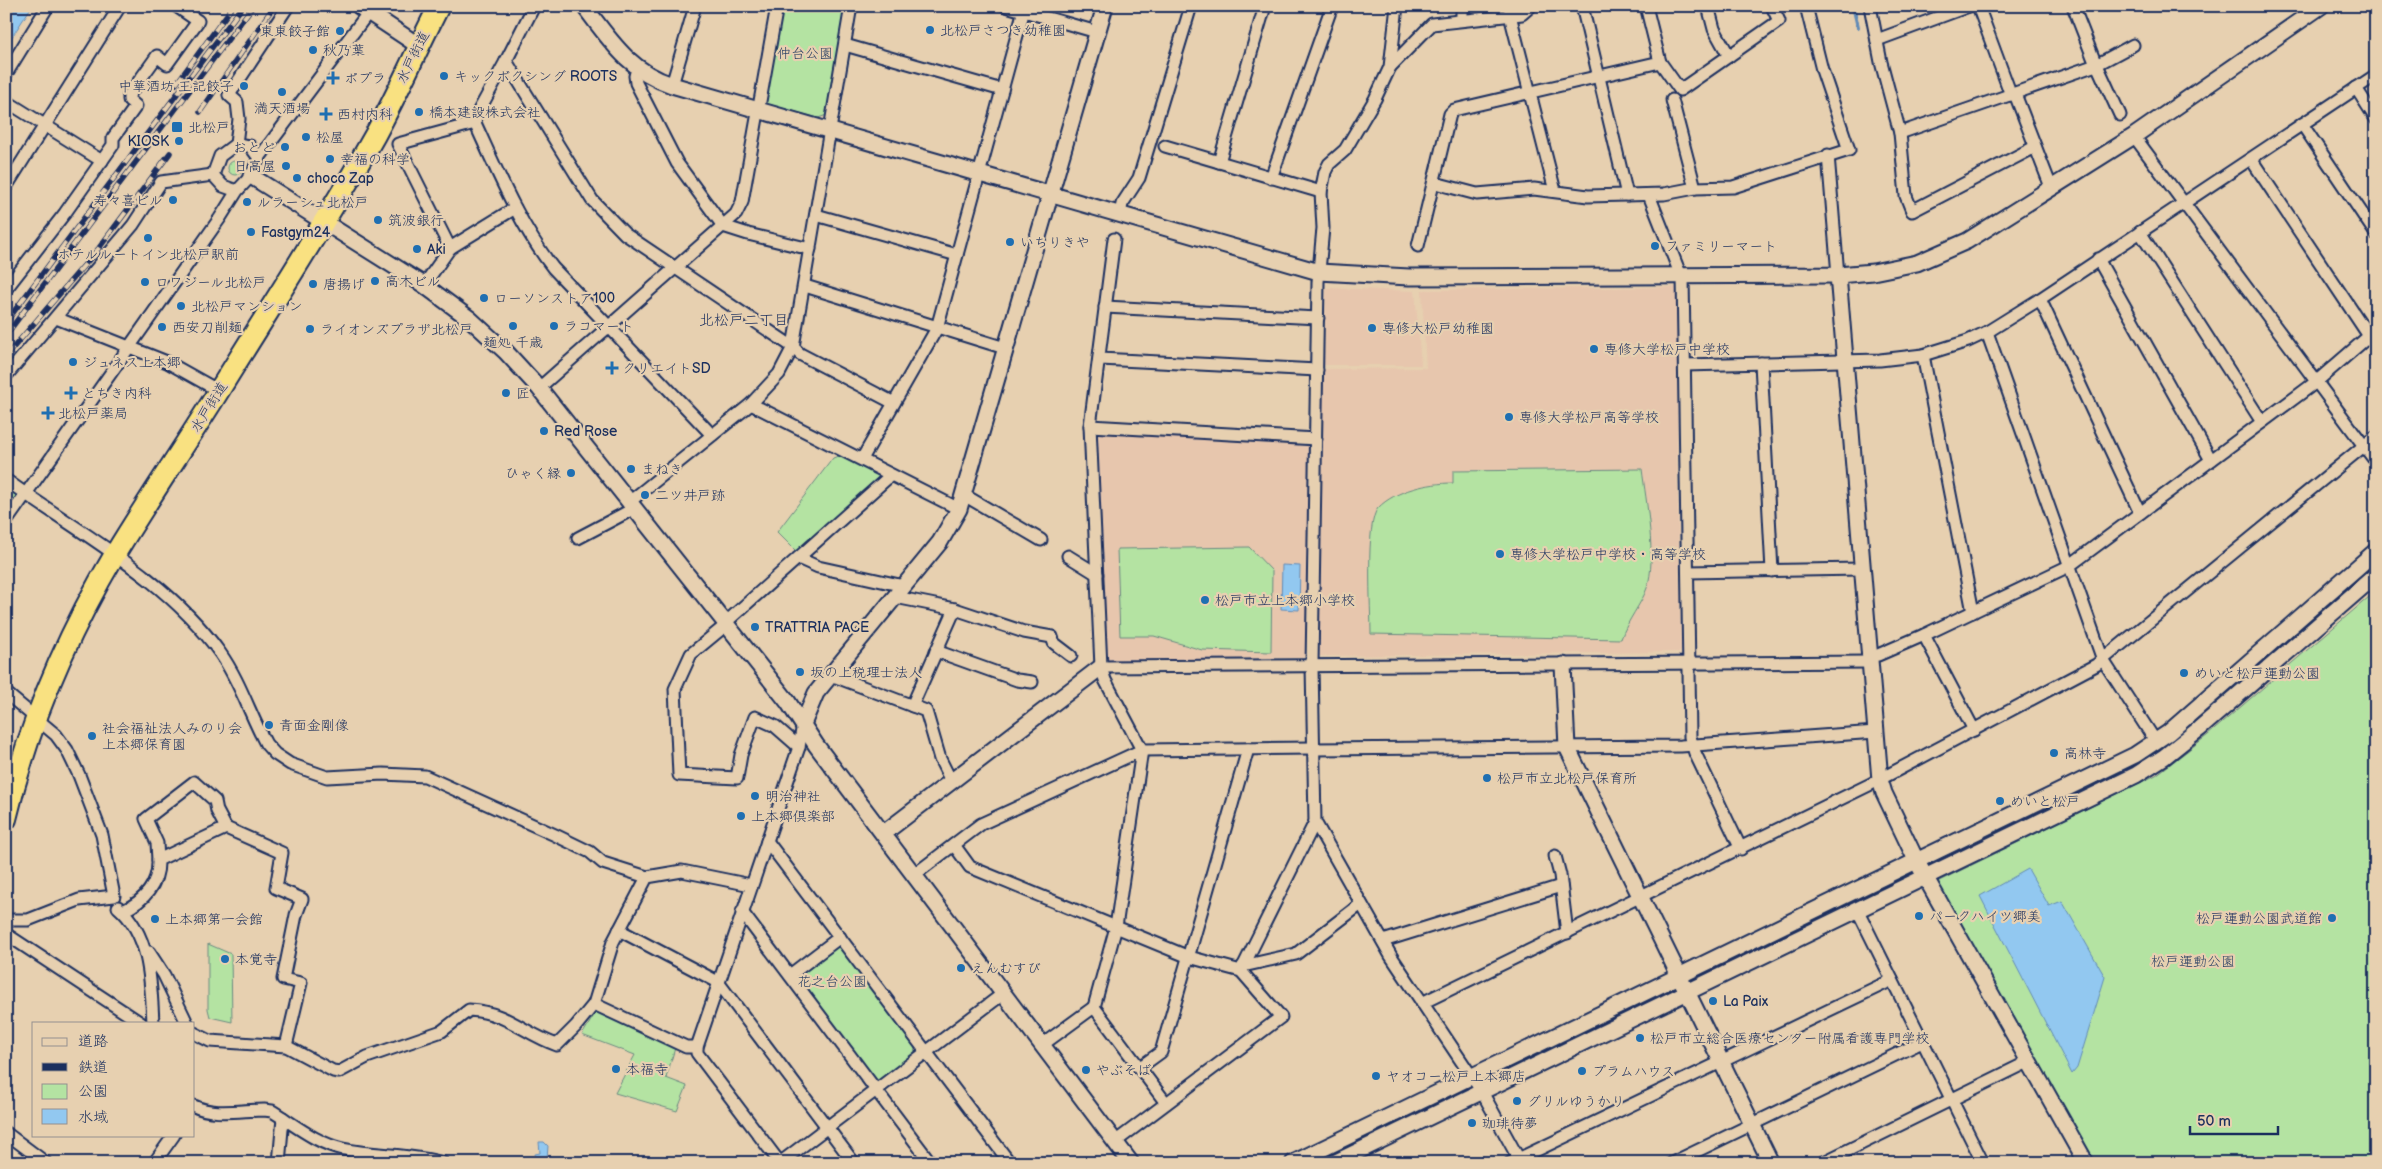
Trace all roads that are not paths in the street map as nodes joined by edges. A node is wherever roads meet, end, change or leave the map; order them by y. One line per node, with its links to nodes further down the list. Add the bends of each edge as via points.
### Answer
1 (48, 6): 44 (street)
2 (120, 6): 59 (street)
3 (176, 6): 71 (street, via 198,21 167,64 157,56 129,95 129,100 136,106 113,138 113,145)
4 (288, 6): 64 (street, via 229,95 237,102)
5 (439, 6): 37 (highway, 水戸街道)
6 (534, 6): 39 (street)
7 (584, 6): 43 (street)
8 (695, 6): 47 (street)
9 (777, 6): 54 (street)
10 (850, 6): 35 (street)
11 (1006, 6): 30 (street)
12 (1105, 6): 33 (street)
13 (1191, 6): 89 (street, via 1139,178 1122,204)
14 (1265, 6): 72 (street)
15 (1332, 6): 76 (street)
16 (1397, 6): 42 (street)
17 (1462, 6): 32 (street)
18 (1531, 6): 31 (street, via 1522,14)
19 (1582, 6): 46 (street)
20 (1646, 6): 40 (street)
21 (1708, 6): 38 (street, via 1714,29)
22 (1772, 6): 38 (street, via 1779,21)
23 (1806, 6): 68 (street, via 1822,70 1849,150)
24 (1870, 6): 34 (street)
25 (1969, 6): 34 (street)
26 (1978, 6): 51 (street)
27 (2073, 6): 41 (street)
28 (2320, 6): 63 (street)
29 (364, 9): 37 (street); 69 (street)
30 (1025, 9): 33 (street); 49 (street)
31 (1510, 11): 32 (street); 50 (street)
32 (1462, 20): 42 (street, via 1432,24)
33 (1097, 32): 83 (street)
34 (1877, 40): 62 (street)
35 (845, 45): 49 (street); 60 (street)
36 (2133, 45): 41 (street)
37 (419, 46): 61 (highway, 水戸街道)
38 (1729, 56): 40 (street, via 1680,90)
39 (506, 61): 57 (street); 101 (street, via 592,200 625,234)
40 (1660, 62): 46 (street)
41 (2097, 65): 51 (street); 55 (street)
42 (1390, 67): 84 (street, via 1345,150 1329,164)
43 (637, 68): 47 (street); 92 (street, via 636,83 677,163)
44 (6, 74)
45 (2376, 75): 48 (street)
46 (1598, 76): 50 (street); 85 (street)
47 (672, 85): 54 (street)
48 (2356, 88): 56 (street); 58 (street)
49 (1002, 90): 73 (street)
50 (1530, 92): 77 (street, via 1454,110 1450,114); 82 (street)
51 (2013, 94): 62 (street); 67 (street)
52 (1672, 100): 80 (street)
53 (6, 101): 59 (street)
54 (758, 110): 60 (street); 92 (street, via 742,202 736,214)
55 (2120, 115)
56 (2376, 119)
57 (475, 123): 65 (street); 88 (street)
58 (2302, 124): 70 (street); 94 (street)
59 (45, 125): 71 (street); 78 (street)
60 (830, 131): 73 (street); 90 (street)
61 (376, 133): 65 (street); 91 (highway, 水戸街道)
62 (1900, 133): 67 (street, via 1906,196 1912,211)
63 (2134, 136): 79 (street); 87 (street)
64 (236, 144): 69 (street, via 250,146); 74 (street, via 220,156)
65 (398, 144): 97 (street)
66 (1166, 146): 72 (street)
67 (2035, 147): 79 (street)
68 (1828, 155): 80 (street, via 1733,187); 103 (street)
69 (259, 158): 75 (street)
70 (2251, 159): 87 (street); 115 (street)
71 (102, 161): 107 (street)
72 (1219, 162): 76 (street)
73 (979, 173): 83 (street); 99 (street)
74 (213, 174): 81 (street, via 223,186); 110 (street, via 161,182 133,226)
75 (251, 176): 81 (street); 91 (street)
76 (1271, 178): 84 (street)
77 (1435, 183): 82 (street, via 1477,194 1534,189); 96 (street)
78 (6, 187)
79 (2050, 187): 103 (street, via 1966,241 1929,259 1899,268)
80 (1695, 188): 86 (street)
81 (237, 191): 116 (street)
82 (1555, 191): 85 (street, via 1588,196)
83 (1050, 192): 89 (street); 118 (street)
84 (1320, 192): 102 (street, via 1323,228)
85 (1627, 196): 86 (street)
86 (1650, 196): 104 (street)
87 (2184, 202): 93 (street); 126 (street)
88 (515, 208): 97 (street); 112 (street, via 535,246)
89 (1120, 214): 102 (street)
90 (816, 215): 98 (street); 99 (street)
91 (324, 222): 105 (street); 128 (highway, 水戸街道)
92 (723, 226): 98 (street); 101 (street)
93 (2140, 232): 100 (street); 131 (street)
94 (2376, 234)
95 (1114, 240): 109 (street)
96 (1418, 246)
97 (450, 248): 105 (street)
98 (810, 249): 106 (street)
99 (957, 255): 113 (street)
100 (2098, 259): 108 (street); 138 (street)
101 (675, 268): 112 (street); 117 (street)
102 (1319, 272): 104 (street, via 1409,277); 111 (street)
103 (1838, 275): 104 (street); 121 (street)
104 (1682, 276): 123 (street)
105 (424, 285): 127 (street, via 492,338)
106 (805, 286): 113 (street); 117 (street)
107 (6, 289)
108 (2040, 299): 114 (street); 145 (street)
109 (1105, 307): 111 (street); 120 (street)
110 (56, 318): 116 (street); 125 (street)
111 (1318, 318): 124 (street)
112 (609, 327): 127 (street); 133 (street)
113 (937, 328): 118 (street); 129 (street)
114 (1987, 332): 119 (street); 153 (street)
115 (2372, 333): 126 (street)
116 (130, 347): 128 (street, via 167,362); 142 (street)
117 (793, 347): 129 (street, via 800,354); 130 (street, via 779,374)
118 (1005, 348): 143 (street)
119 (1923, 355): 121 (street); 161 (street)
120 (1100, 359): 124 (street); 132 (street)
121 (1844, 361): 122 (street); 154 (street)
122 (1761, 362): 123 (street); 155 (street)
123 (1685, 365): 156 (street)
124 (1317, 370): 135 (street)
125 (6, 376)
126 (2316, 382): 131 (street); 136 (street)
127 (539, 388): 144 (street)
128 (219, 391): 150 (highway, 水戸街道)
129 (894, 403): 137 (street)
130 (751, 404): 133 (street); 137 (street)
131 (2262, 422): 138 (street)
132 (1090, 426): 135 (street); 157 (street)
133 (712, 435): 144 (street)
134 (2376, 436): 136 (street)
135 (1316, 440): 170 (street)
136 (2364, 446): 139 (street); 167 (street)
137 (862, 459): 140 (street)
138 (2211, 460): 145 (street)
139 (2376, 462)
140 (891, 474): 143 (street); 152 (street)
141 (6, 480): 142 (street)
142 (26, 494): 146 (street); 150 (street)
143 (962, 502): 148 (street); 159 (street, via 940,542)
144 (630, 506): 147 (street); 162 (street)
145 (2140, 513): 153 (street)
146 (6, 522)
147 (578, 538)
148 (1041, 540)
149 (2376, 551): 175 (street)
150 (115, 555): 178 (highway, 水戸街道, via 72,636); 202 (street, via 150,581 201,630 232,672 266,744 290,764 327,777 425,776 556,835 590,852 603,863)
151 (1068, 556): 157 (street)
152 (798, 558): 159 (street); 162 (street)
153 (2068, 566): 161 (street); 167 (street)
154 (1861, 569): 155 (street); 166 (street)
155 (1772, 571): 156 (street)
156 (1688, 572): 168 (street)
157 (1097, 574): 171 (street)
158 (2376, 576): 177 (street)
159 (899, 591): 160 (street); 172 (street)
160 (955, 609): 164 (street); 165 (street, via 1024,632 1052,637 1054,643)
161 (1973, 612): 163 (street)
162 (725, 624): 179 (street); 184 (street, via 691,654 675,689 679,775 737,778 755,717 775,726)
163 (1924, 635): 166 (street); 180 (street)
164 (936, 651): 173 (street, via 1017,680); 176 (street)
165 (1071, 656)
166 (1869, 659): 168 (street); 181 (street)
167 (2103, 660): 180 (street); 182 (street)
168 (1688, 664): 169 (street); 183 (street)
169 (1563, 665): 170 (street); 185 (street)
170 (1312, 666): 171 (street); 187 (street)
171 (1101, 667): 188 (street); 190 (street)
172 (830, 675): 176 (street); 179 (street, via 816,693)
173 (1032, 682)
174 (6, 693): 178 (street)
175 (2212, 694): 177 (street); 182 (street)
176 (912, 706): 190 (street, via 926,711 940,759)
177 (2225, 708): 203 (street, via 2136,775)
178 (36, 717): 191 (highway, 水戸街道); 206 (street, via 56,735 79,775 102,835)
179 (803, 724): 184 (street); 194 (street)
180 (1974, 730): 189 (street)
181 (1876, 732): 183 (street); 189 (street)
182 (2156, 742): 200 (street)
183 (1692, 745): 185 (street); 197 (street)
184 (799, 747): 195 (street)
185 (1568, 747): 187 (street); 207 (street)
186 (1248, 749): 187 (street); 188 (street); 221 (street)
187 (1313, 749): 192 (street)
188 (1142, 750): 196 (street, via 981,824); 214 (street)
189 (1880, 780): 197 (street); 200 (street)
190 (951, 781): 194 (street)
191 (6, 819)
192 (1315, 822): 209 (street); 222 (street)
193 (226, 828): 199 (street); 199 (street, via 215,801 194,782 146,819 157,843); 238 (street, via 282,853 276,888 302,899 283,979 301,983)
194 (884, 833): 201 (street)
195 (767, 841): 204 (street); 219 (street)
196 (954, 845): 201 (street); 214 (street, via 970,867)
197 (1740, 849): 207 (street)
198 (1554, 856): 205 (street)
199 (158, 860): 210 (street, via 158,875 149,890 139,904)
200 (1917, 862): 203 (street); 208 (street)
201 (914, 875): 228 (street)
202 (647, 877): 204 (street, via 682,871); 215 (street)
203 (1927, 877): 212 (street); 241 (street)
204 (751, 885): 211 (street)
205 (1562, 886): 216 (street); 220 (street)
206 (114, 896): 210 (street); 213 (street, via 79,900 28,920)
207 (1641, 898): 216 (street); 224 (street)
208 (1842, 898): 212 (street); 224 (street)
209 (1361, 904): 220 (street); 222 (street, via 1296,954)
210 (123, 911): 218 (street)
211 (742, 912): 223 (street); 226 (street)
212 (1854, 913): 225 (street); 227 (street)
213 (6, 920)
214 (1116, 927): 221 (street); 231 (street)
215 (619, 930): 226 (street); 230 (street)
216 (1567, 933): 229 (street)
217 (6, 934): 232 (street)
218 (139, 937): 233 (street, via 150,968); 234 (street, via 164,975)
219 (840, 937): 223 (street); 240 (street)
220 (1383, 941): 229 (street)
221 (1189, 957): 222 (street); 243 (street, via 1161,1052)
222 (1242, 968): 248 (street, via 1281,1018)
223 (790, 975): 245 (street)
224 (1679, 976): 227 (street); 244 (street)
225 (1892, 980): 236 (street); 242 (street)
226 (718, 982): 239 (street); 252 (street)
227 (1687, 992): 242 (street); 246 (street)
228 (1004, 993): 237 (street); 240 (street)
229 (1422, 1003): 244 (street)
230 (594, 1004): 238 (street, via 557,1045 533,1035 513,1021 469,1010 442,1031 367,1057 339,1072); 239 (street, via 686,1046)
231 (1094, 1007): 237 (street); 243 (street)
232 (140, 1022)
233 (153, 1022)
234 (187, 1022)
235 (195, 1034): 238 (street, via 210,1041)
236 (1922, 1042): 247 (street); 251 (street)
237 (1042, 1045): 255 (street)
238 (286, 1046)
239 (697, 1047): 261 (street, via 697,1053)
240 (928, 1053): 245 (street); 264 (street)
241 (2030, 1061): 247 (street); 272 (street)
242 (1721, 1062): 251 (street); 256 (street)
243 (1139, 1068): 248 (street)
244 (1472, 1076): 246 (street); 266 (street)
245 (877, 1090): 252 (street); 263 (street)
246 (1482, 1092): 256 (street); 267 (street)
247 (1951, 1099): 270 (street); 271 (street)
248 (1166, 1103): 255 (street)
249 (195, 1107): 250 (street, via 264,1110)
250 (283, 1118): 259 (street); 260 (street, via 308,1134 343,1149 420,1157)
251 (1753, 1124): 268 (street); 269 (street)
252 (827, 1127): 261 (street); 262 (street)
253 (6, 1133): 257 (street)
254 (173, 1136): 258 (street)
255 (1115, 1142): 265 (street)
256 (1517, 1161)
257 (46, 1163)
258 (154, 1163)
259 (280, 1163)
260 (443, 1163)
261 (780, 1163)
262 (854, 1163)
263 (931, 1163)
264 (1010, 1163)
265 (1131, 1163)
266 (1293, 1163)
267 (1334, 1163)
268 (1672, 1163)
269 (1771, 1163)
270 (1822, 1163)
271 (1982, 1163)
272 (2086, 1163)

